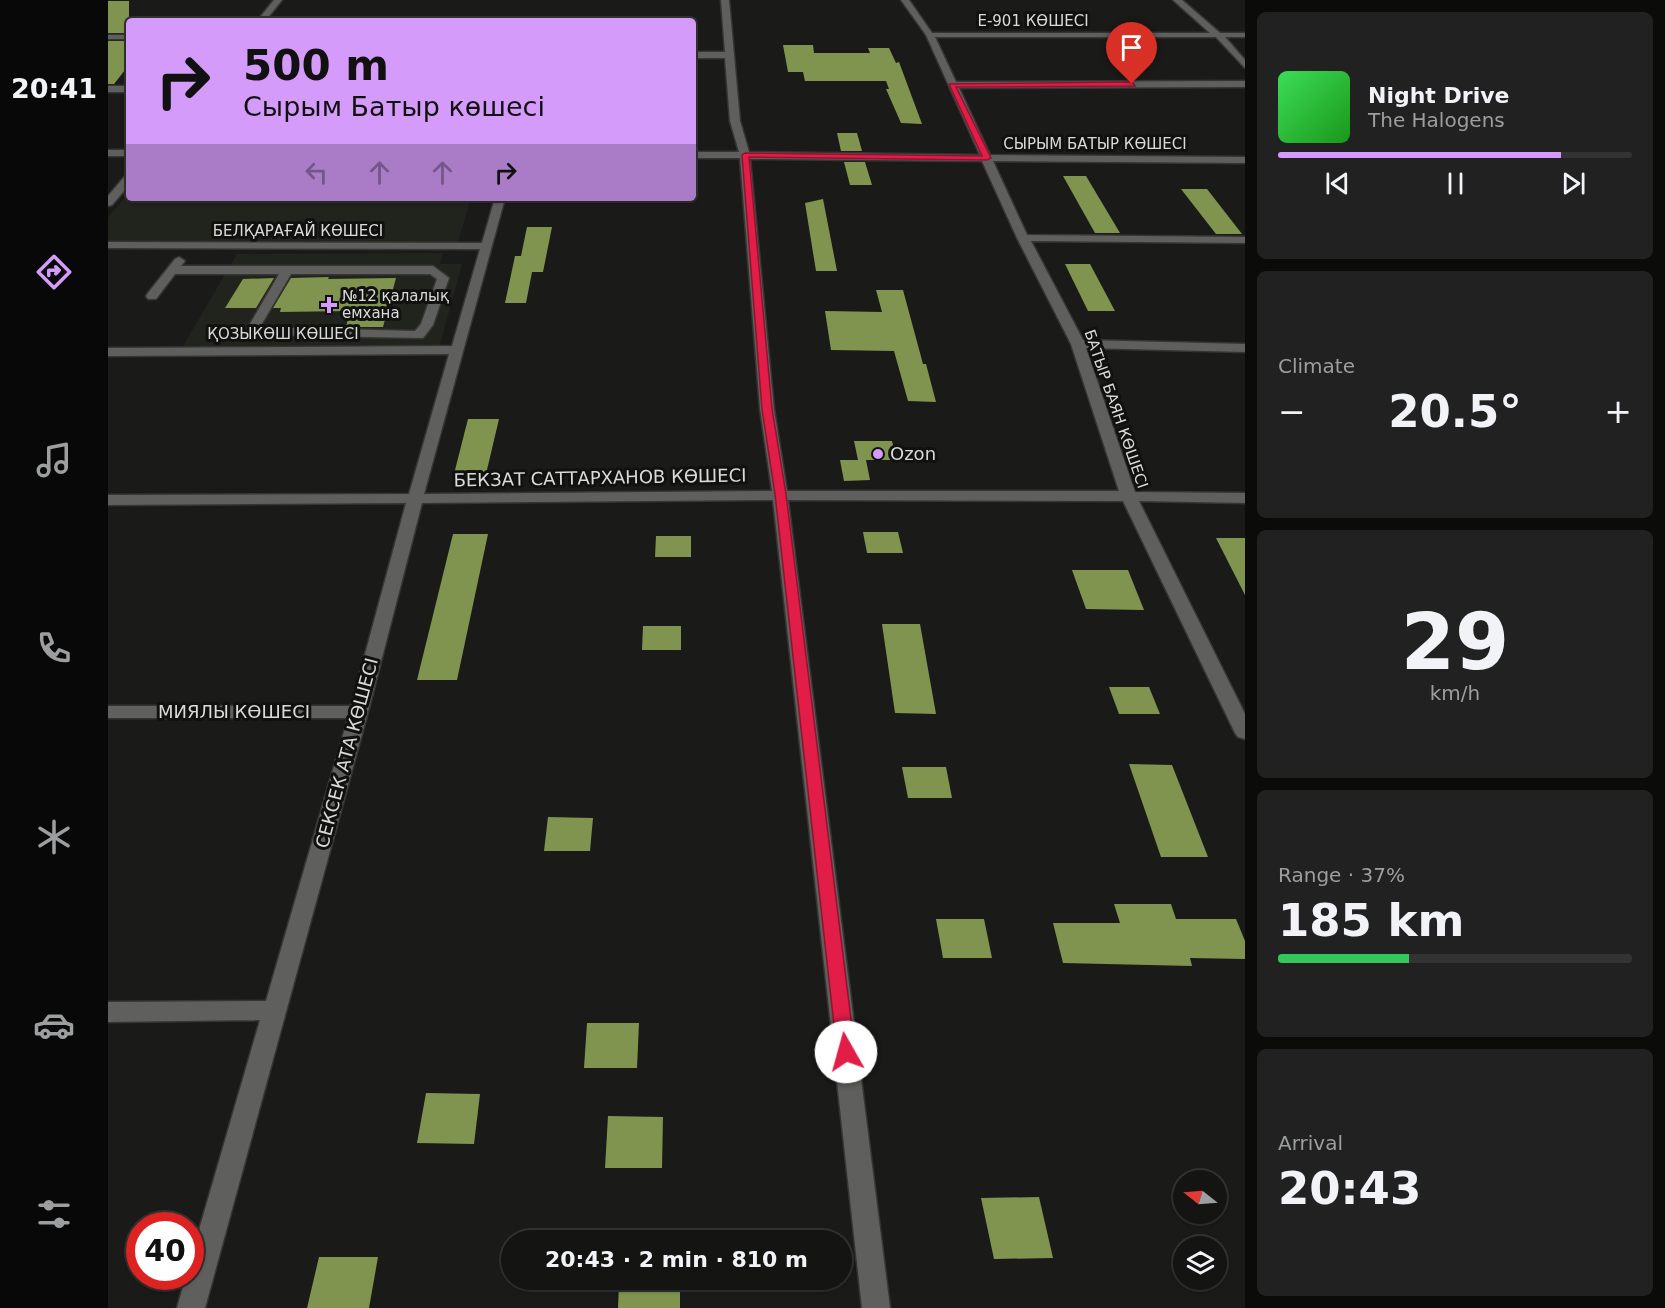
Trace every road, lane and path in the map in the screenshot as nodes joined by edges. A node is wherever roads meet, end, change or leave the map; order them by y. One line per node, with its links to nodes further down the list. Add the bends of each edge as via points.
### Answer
1 (278, 0): 5 (street)
2 (724, 0): 12 (street)
3 (905, 0): 6 (street, БАТЫР БАЯН КӨШЕСІ)
4 (1177, 0): 7 (street)
5 (263, 18)
6 (930, 34): 7 (street, Е-901 КӨШЕСІ); 15 (street, БАТЫР БАЯН КӨШЕСІ)
7 (1218, 35): 8 (street, Е-901 КӨШЕСІ); 13 (street)
8 (1245, 35)
9 (108, 37): 10 (street)
10 (126, 37)
11 (696, 55): 12 (street)
12 (729, 55): 21 (street, via 735,121)
13 (1245, 65)
14 (1245, 84): 15 (street)
15 (952, 85): 22 (street, БАТЫР БАЯН КӨШЕСІ)
16 (108, 89): 17 (street)
17 (126, 89)
18 (108, 153): 19 (street)
19 (126, 153)
20 (696, 155): 21 (street, СЫРЫМ БАТЫР КӨШЕСІ)
21 (745, 155): 22 (street, СЫРЫМ БАТЫР КӨШЕСІ); 39 (street, via 767,409)
22 (987, 158): 23 (street, СЫРЫМ БАТЫР КӨШЕСІ); 27 (street, БАТЫР БАЯН КӨШЕСІ)
23 (1245, 160)
24 (126, 182): 26 (street)
25 (499, 201): 31 (street, СЕКСЕК АТА КӨШЕСІ)
26 (108, 203)
27 (1023, 238): 28 (street); 35 (street, БАТЫР БАЯН КӨШЕСІ)
28 (1245, 240)
29 (108, 245): 30 (street, БЕЛҚАРАҒАЙ КӨШЕСІ)
30 (191, 245): 31 (street, БЕЛҚАРАҒАЙ КӨШЕСІ); 32 (street)
31 (487, 246): 37 (street, СЕКСЕК АТА КӨШЕСІ)
32 (172, 270): 33 (street); 34 (street)
33 (287, 270): 33 (street, via 257,319 253,329 256,331 418,335 427,325 443,278 433,270)
34 (152, 296)
35 (1078, 344): 36 (street); 40 (street, БАТЫР БАЯН КӨШЕСІ)
36 (1245, 348)
37 (458, 350): 38 (street, ҚОЗЫКӨШ КӨШЕСІ); 43 (street, СЕКСЕК АТА КӨШЕСІ)
38 (108, 351)
39 (780, 494): 40 (street, БЕКЗАТ САТТАРХАНОВ КӨШЕСІ); 43 (street, БЕКЗАТ САТТАРХАНОВ КӨШЕСІ); 50 (street)
40 (1128, 495): 41 (street, БЕКЗАТ САТТАРХАНОВ КӨШЕСІ); 46 (street, БАТЫР БАЯН КӨШЕСІ)
41 (1245, 498)
42 (108, 500): 43 (street, БЕКЗАТ САТТАРХАНОВ КӨШЕСІ)
43 (415, 500): 44 (street, СЕКСЕК АТА КӨШЕСІ)
44 (359, 711): 45 (street, МИЯЛЫ КӨШЕСІ); 47 (street, СЕКСЕК АТА КӨШЕСІ)
45 (108, 712)
46 (1242, 722)
47 (275, 1010): 48 (street); 49 (street, СЕКСЕК АТА КӨШЕСІ)
48 (108, 1012)
49 (191, 1308)
50 (876, 1308)

